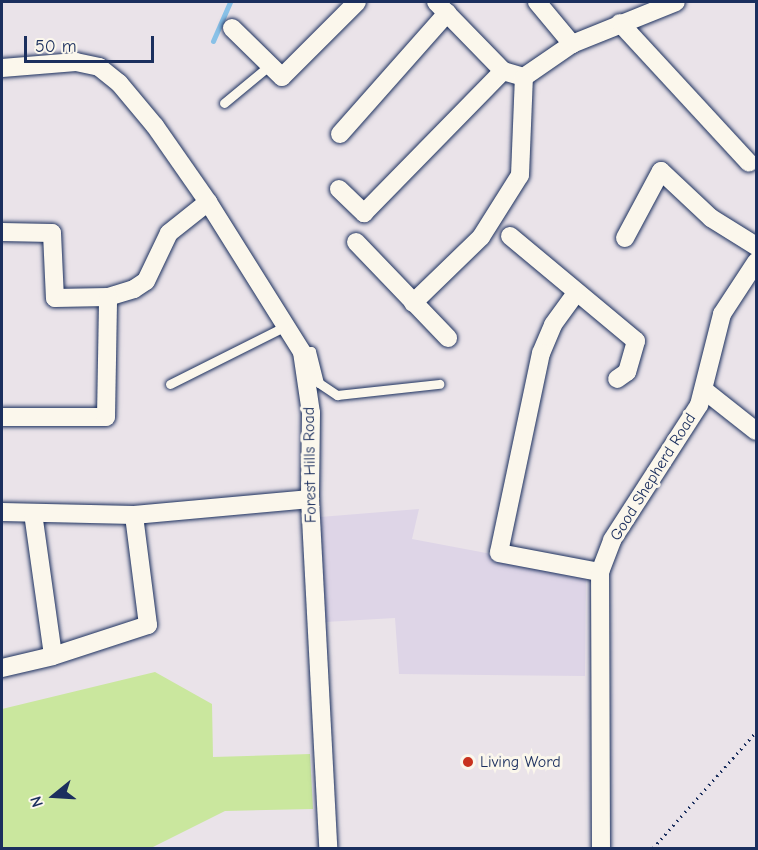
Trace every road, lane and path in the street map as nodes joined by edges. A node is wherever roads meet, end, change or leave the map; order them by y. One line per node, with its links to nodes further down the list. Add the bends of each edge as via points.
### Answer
1 (357, 2): 8 (street, via 282,77)
2 (537, 2): 7 (street)
3 (676, 2): 5 (street)
4 (442, 7): 10 (street); 13 (street)
5 (621, 23): 7 (street); 14 (street)
6 (232, 28): 8 (street)
7 (572, 44): 11 (street)
8 (270, 65): 12 (lane)
9 (2, 68): 16 (street, Forest Hills Road, via 76,62 99,67 119,83 155,126)
10 (503, 71): 11 (street); 15 (street, via 364,213)
11 (524, 77): 25 (street, via 520,175 482,237)
12 (224, 103)
13 (340, 134)
14 (749, 163)
15 (339, 189)
16 (208, 202): 24 (street, via 169,233 146,281 134,290); 26 (street, Forest Hills Road)
17 (2, 232): 24 (street, via 52,233 55,298)
18 (510, 236): 23 (street)
19 (625, 238): 21 (street, via 661,171 711,218)
20 (356, 242): 25 (street)
21 (756, 246)
22 (756, 262): 32 (street, Good Shepherd Road, via 722,314)
23 (576, 293): 29 (street, via 636,341 627,372); 39 (street, via 553,325 541,352 499,553)
24 (108, 297): 33 (street, via 106,417)
25 (413, 303): 27 (street)
26 (286, 326): 28 (street, Forest Hills Road); 30 (lane)
27 (448, 338)
28 (302, 352): 31 (lane, via 311,351 319,383 337,394); 35 (street, Forest Hills Road, via 311,413)
29 (617, 379)
30 (170, 384)
31 (439, 384)
32 (704, 390): 34 (street); 39 (street, Good Shepherd Road, via 699,405 612,540)
33 (2, 417)
34 (756, 431)
35 (310, 499): 38 (street); 43 (street, Forest Hills Road)
36 (2, 512): 37 (street)
37 (33, 513): 38 (street); 40 (street)
38 (134, 515): 40 (street, via 148,625)
39 (600, 572): 44 (street, Good Shepherd Road)
40 (54, 656): 41 (street)
41 (2, 668)
42 (756, 732): 45 (path)
43 (328, 849)
44 (601, 849)
45 (653, 849)

